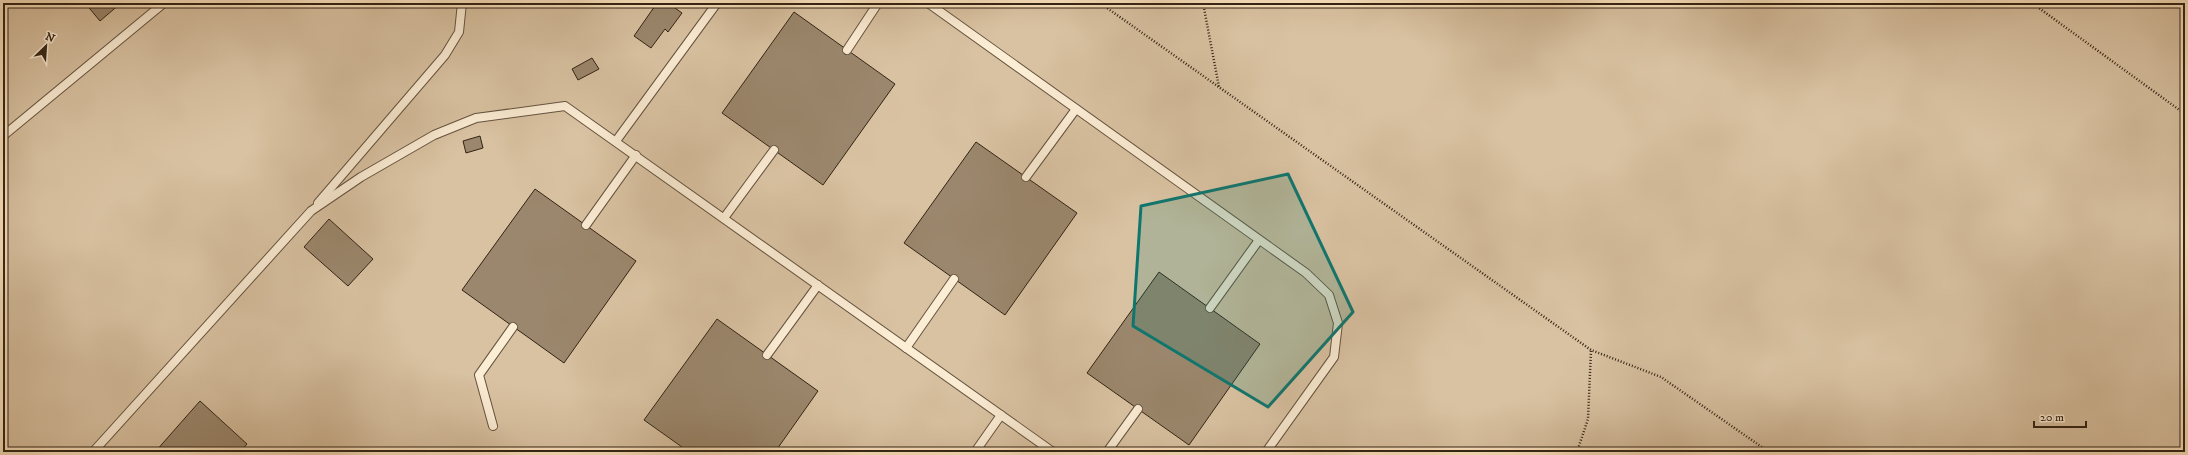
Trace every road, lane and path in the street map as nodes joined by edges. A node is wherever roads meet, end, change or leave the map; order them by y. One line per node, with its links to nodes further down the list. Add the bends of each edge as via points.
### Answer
1 (164, 3): 13 (lane)
2 (462, 3): 18 (lane, via 458,32 445,55)
3 (718, 3): 14 (lane)
4 (878, 3): 9 (lane)
5 (928, 3): 11 (lane)
6 (1100, 3): 10 (path)
7 (1203, 3): 10 (path)
8 (2032, 3): 12 (path)
9 (847, 50)
10 (1220, 87): 27 (path)
11 (1076, 109): 17 (lane); 21 (lane)
12 (2185, 114)
13 (3, 136)
14 (616, 141): 16 (lane); 18 (lane, via 565,106 476,118 434,135 361,177)
15 (774, 150): 19 (lane)
16 (636, 155): 19 (lane); 20 (lane)
17 (1026, 177)
18 (311, 211): 32 (lane)
19 (724, 218): 23 (lane)
20 (586, 225)
21 (1259, 240): 24 (lane); 36 (lane, via 1306,273 1329,295 1338,323 1334,357)
22 (954, 279): 26 (lane)
23 (818, 285): 26 (lane); 28 (lane)
24 (1210, 308)
25 (513, 326): 31 (lane, via 479,375)
26 (906, 348): 30 (lane)
27 (1590, 350): 37 (path, via 1588,418); 38 (path, via 1661,376)
28 (767, 355)
29 (1138, 409): 35 (lane)
30 (1001, 415): 33 (lane); 34 (lane)
31 (493, 426)
32 (93, 452)
33 (975, 452)
34 (1053, 452)
35 (1107, 452)
36 (1266, 452)
37 (1577, 452)
38 (1769, 452)

